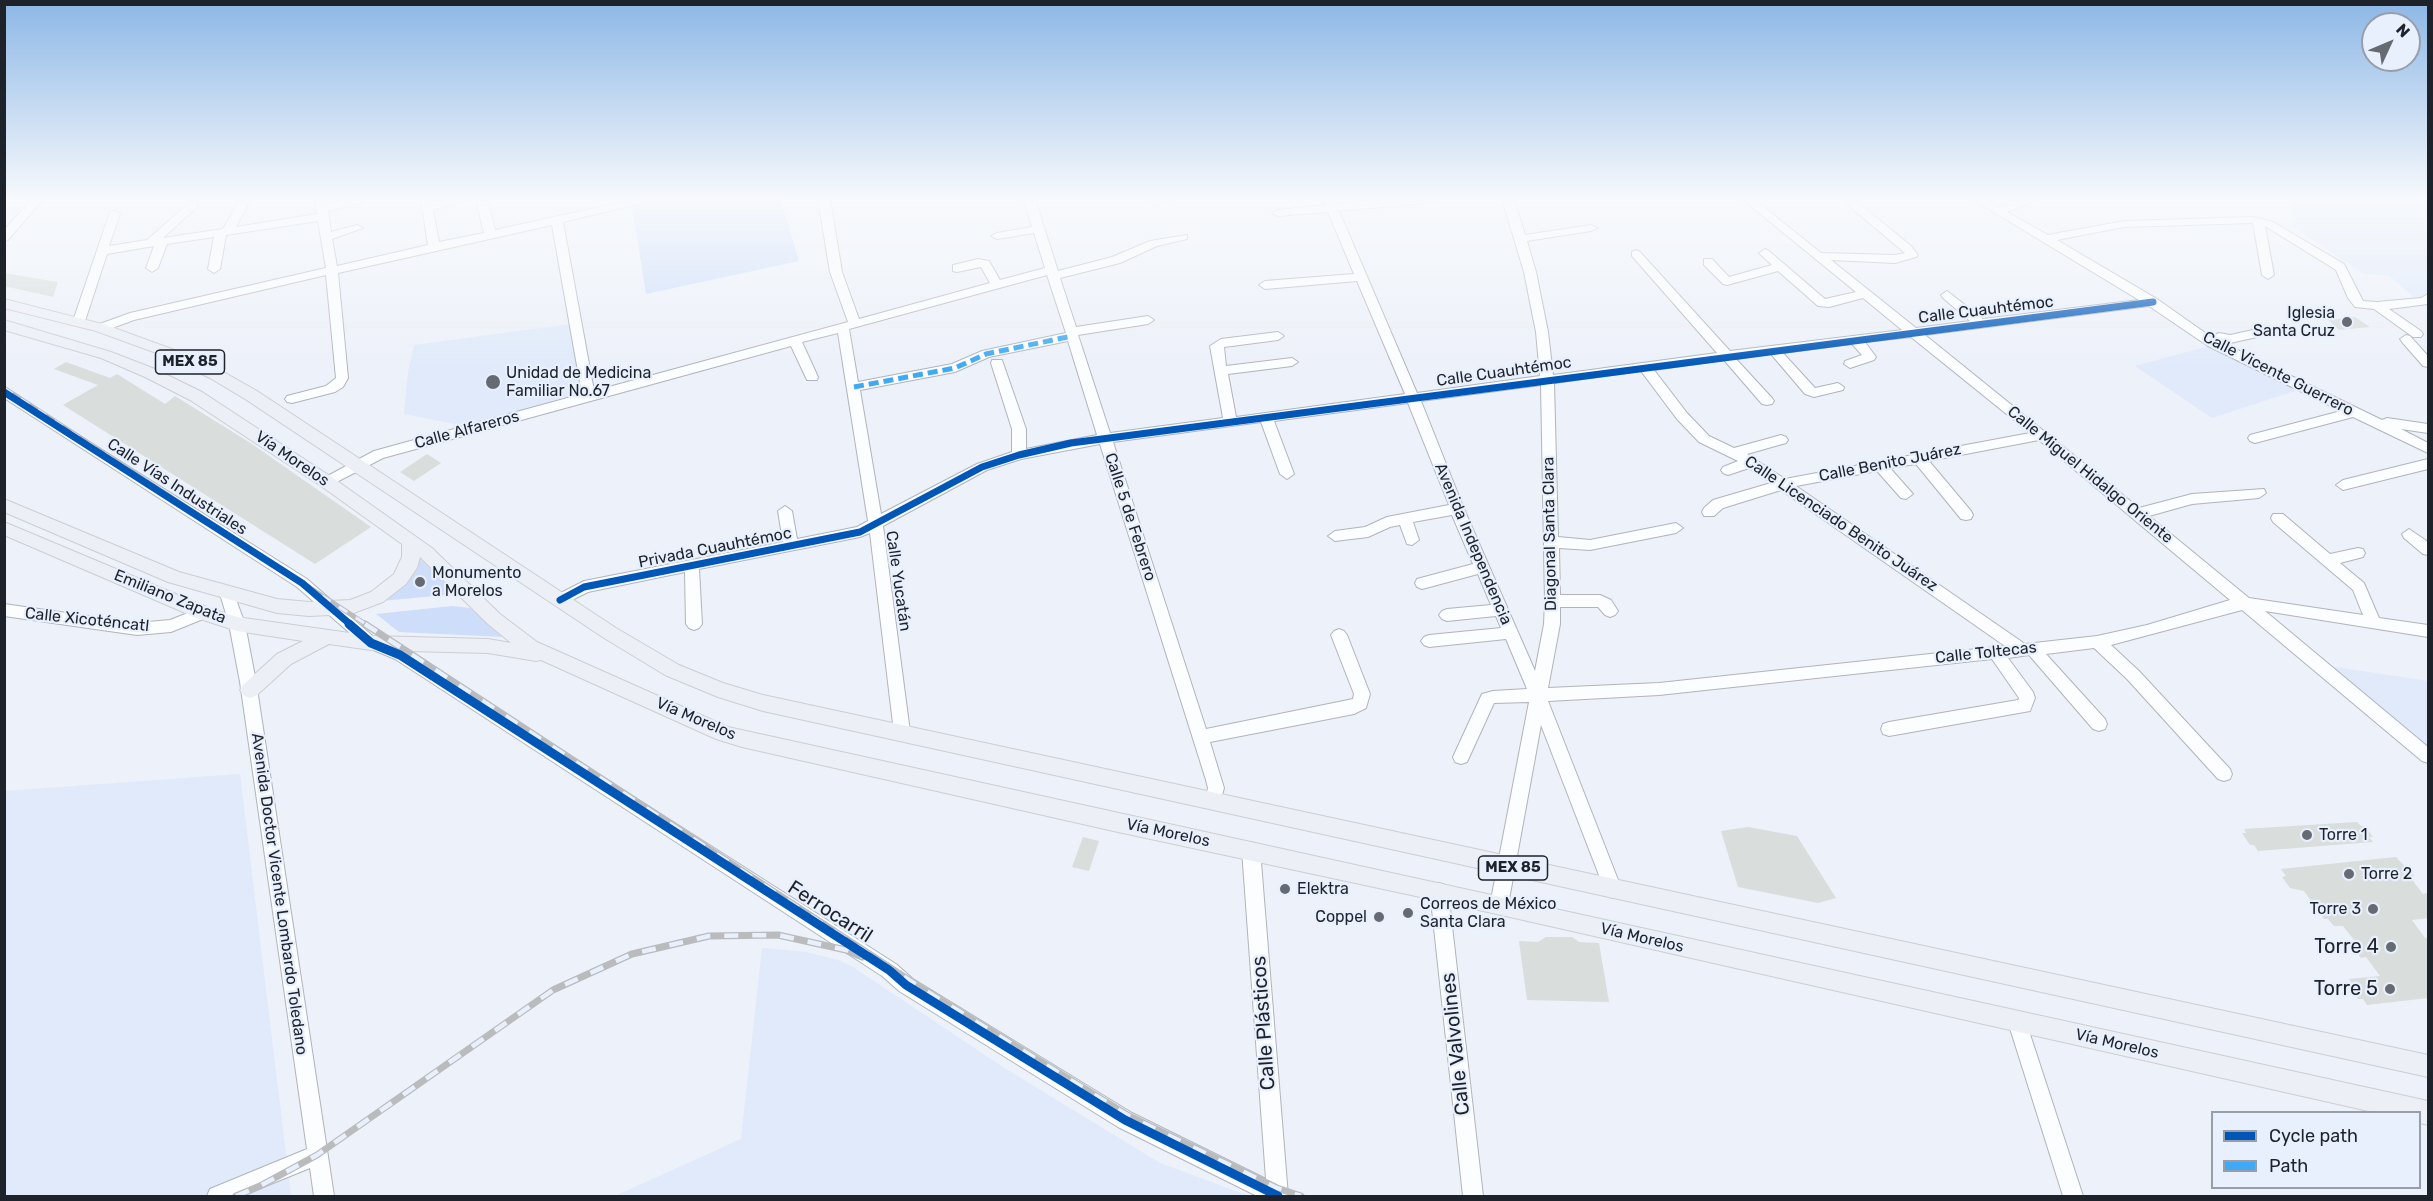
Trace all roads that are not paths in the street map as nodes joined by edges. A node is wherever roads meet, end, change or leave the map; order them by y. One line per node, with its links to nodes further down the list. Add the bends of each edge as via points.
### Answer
1 (100, 255): 37 (street)
2 (154, 255): 21 (street)
3 (218, 255): 23 (street)
4 (329, 255): 24 (street)
5 (400, 255): 24 (street)
6 (563, 255): 62 (street)
7 (833, 255): 40 (street, Calle Yucatán)
8 (1047, 255): 25 (street, Calle 5 de Febrero)
9 (1127, 255): 25 (street, Calle Alfareros)
10 (1352, 255): 27 (street, Avenida Independencia)
11 (1524, 255): 58 (street, Diagonal Santa Clara, via 1537,301)
12 (1637, 255): 50 (street)
13 (1767, 255): 20 (street)
14 (1911, 255): 18 (street, via 1895,259)
15 (2073, 255): 33 (street, Calle Vicente Guerrero)
16 (2264, 255): 26 (street)
17 (2320, 255): 35 (street, via 2340,267 2359,304)
18 (1817, 256): 30 (street, Calle Miguel Hidalgo Oriente)
19 (1708, 262): 20 (street, via 1727,281)
20 (1780, 267): 30 (street, via 1824,304)
21 (152, 268)
22 (957, 268): 28 (street, via 985,264)
23 (214, 269)
24 (332, 271): 41 (street, via 130,317); 64 (street, via 342,378 330,389)
25 (1053, 273): 28 (street, Calle Alfareros); 43 (street, Calle 5 de Febrero)
26 (2268, 275)
27 (1361, 277): 29 (street); 63 (street, Avenida Independencia)
28 (997, 285): 40 (street, Calle Alfareros)
29 (1265, 285)
30 (1864, 294): 42 (street, Calle Miguel Hidalgo Oriente)
31 (1947, 295): 38 (street)
32 (2428, 298): 35 (street)
33 (2153, 302): 38 (street, Calle Cuauhtémoc); 48 (street, Calle Vicente Guerrero)
34 (4, 303): 37 (main road, Vía Morelos / MEX 85)
35 (2377, 306): 53 (street, via 2411,337)
36 (1148, 320): 43 (street)
37 (79, 321): 41 (main road, Vía Morelos / MEX 85)
38 (1980, 324): 42 (street, Calle Cuauhtémoc)
39 (4, 326): 85 (main road, Vía Morelos / MEX 85, via 106,355 170,382 224,412)
40 (849, 326): 47 (street, Calle Alfareros); 59 (street, Calle Yucatán)
41 (102, 328): 80 (main road, Vía Morelos / MEX 85, via 215,374)
42 (1913, 333): 46 (street, Calle Cuauhtémoc); 71 (street, Calle Miguel Hidalgo Oriente)
43 (1072, 334): 59 (street, via 986,354 955,368); 72 (street, Calle 5 de Febrero)
44 (2253, 334): 48 (street, via 2230,339 2218,337)
45 (1278, 336): 56 (street, via 1219,344 1215,349)
46 (1856, 340): 49 (street, Calle Cuauhtémoc); 54 (street, via 1870,357)
47 (795, 341): 57 (street); 62 (street, Calle Alfareros)
48 (2212, 343): 66 (street, Calle Vicente Guerrero)
49 (1774, 350): 50 (street, Calle Cuauhtémoc); 60 (street, via 1810,392)
50 (1725, 356): 55 (street, Calle Cuauhtémoc); 65 (street)
51 (1292, 362): 56 (street)
52 (998, 363): 77 (street, via 1019,429)
53 (2428, 363)
54 (1850, 364)
55 (1645, 367): 58 (street, Calle Cuauhtémoc); 76 (street, Calle Licenciado Benito Juárez, via 1700,435)
56 (1220, 371): 68 (street)
57 (812, 377)
58 (1546, 379): 63 (street, Calle Cuauhtémoc); 105 (street, Diagonal Santa Clara)
59 (854, 387): 98 (street, Calle Yucatán)
60 (1838, 387)
61 (4, 392): 117 (street, Calle Vías Industriales, via 302,584)
62 (589, 397): 80 (street, Calle Alfareros, via 379,454)
63 (1413, 398): 67 (street, Calle Cuauhtémoc); 91 (street, Avenida Independencia)
64 (291, 399)
65 (1767, 401)
66 (2355, 412): 69 (street, Calle Vicente Guerrero); 73 (street)
67 (1266, 417): 68 (street, Calle Cuauhtémoc); 84 (street)
68 (1230, 421): 72 (street, Calle Cuauhtémoc)
69 (2375, 422): 70 (street); 75 (street, Calle Vicente Guerrero)
70 (2428, 428)
71 (2042, 435): 78 (street, Calle Benito Juárez); 94 (street, Calle Miguel Hidalgo Oriente)
72 (1104, 438): 77 (street, Calle Cuauhtémoc); 141 (street, Calle 5 de Febrero)
73 (2255, 438)
74 (1780, 440): 76 (street)
75 (2428, 448)
76 (1734, 453): 79 (street, Calle Licenciado Benito Juárez)
77 (1019, 455): 98 (street, Calle Cuauhtémoc, via 967,474)
78 (1919, 458): 82 (street, Calle Benito Juárez); 95 (street)
79 (1751, 462): 83 (street); 86 (street, Calle Licenciado Benito Juárez)
80 (357, 464): 85 (street, Calle Alfareros); 114 (main road, Vía Morelos / MEX 85)
81 (2428, 464): 87 (street)
82 (1879, 465): 86 (street, Calle Benito Juárez); 89 (street)
83 (1728, 470)
84 (1287, 474)
85 (327, 482): 104 (main road, Vía Morelos / MEX 85)
86 (1783, 484): 93 (street, Calle Benito Juárez, via 1718,504); 133 (street, Calle Licenciado Benito Juárez)
87 (2343, 485)
88 (2259, 492): 94 (street, via 2192,499)
89 (1906, 494)
90 (4, 505): 113 (main road, Emiliano Zapata, via 174,577)
91 (1457, 509): 96 (street); 111 (street, Avenida Independencia)
92 (785, 511): 106 (street)
93 (1708, 512)
94 (2137, 514): 116 (street, Calle Miguel Hidalgo Oriente)
95 (1966, 515)
96 (1405, 518): 102 (street, via 1368,532); 103 (street)
97 (2278, 518): 109 (street)
98 (876, 526): 106 (street, Privada Cuauhtémoc); 140 (street, Calle Yucatán)
99 (4, 528): 121 (main road, Emiliano Zapata)
100 (1676, 528): 105 (street, via 1590,545)
101 (2409, 534): 107 (street)
102 (1335, 536)
103 (1412, 540)
104 (410, 541): 117 (main road, Emiliano Zapata, via 411,557 400,579 362,604); 135 (main road, Vía Morelos / MEX 85, via 512,635)
105 (1552, 542): 115 (street, Diagonal Santa Clara)
106 (791, 546): 110 (street, Privada Cuauhtémoc)
107 (2428, 550)
108 (2358, 553): 109 (street)
109 (2328, 560): 123 (street, via 2359,587)
110 (692, 566): 114 (street, Privada Cuauhtémoc, via 584,587); 125 (street, Privada Cuauhtémoc)
111 (1483, 567): 112 (street); 119 (street, Avenida Independencia)
112 (1422, 583)
113 (228, 594): 117 (main road, Emiliano Zapata, via 277,606); 124 (street, Avenida Doctor Vicente Lombardo Toledano)
114 (560, 600): 140 (main road, Vía Morelos / MEX 85, via 649,657 710,686 763,703)
115 (1553, 601): 120 (street, via 1600,601); 137 (street, Diagonal Santa Clara)
116 (2245, 603): 123 (street, Calle Toltecas); 131 (street, Calle Toltecas); 142 (street, Calle Miguel Hidalgo Oriente)
117 (332, 609): 132 (street, Calle Vías Industriales)
118 (4, 610): 121 (street, Calle Xicoténcatl, via 137,628 171,626)
119 (1500, 610): 122 (street); 127 (street, Avenida Independencia)
120 (1610, 611)
121 (203, 613): 124 (main road, Emiliano Zapata)
122 (1447, 615)
123 (2374, 622): 126 (street, Calle Toltecas)
124 (237, 624): 129 (main road, Emiliano Zapata); 136 (street, Avenida Doctor Vicente Lombardo Toledano)
125 (694, 624)
126 (2428, 631)
127 (1510, 633): 130 (street); 137 (street, Avenida Independencia)
128 (1339, 635): 141 (street, via 1362,694 1360,703 1348,709)
129 (326, 636): 132 (main road, Emiliano Zapata); 136 (main road, via 284,659)
130 (1429, 641)
131 (2097, 642): 133 (street, Calle Toltecas); 144 (street, via 2133,675)
132 (371, 643): 135 (main road, Emiliano Zapata, via 489,646); 155 (street, Ferrocarril, via 400,655 889,970 906,986 1094,1102)
133 (2026, 649): 134 (street, Calle Toltecas); 138 (street, Calle Licenciado Benito Juárez)
134 (1995, 652): 137 (street, Calle Toltecas, via 1659,689); 139 (street, via 2025,692 2024,706)
135 (557, 660): 146 (main road, Vía Morelos / MEX 85, via 742,739)
136 (250, 690): 154 (street, Avenida Doctor Vicente Lombardo Toledano)
137 (1538, 696): 143 (street, Calle Toltecas, via 1488,698); 147 (street, Diagonal Santa Clara); 148 (street, Avenida Independencia)
138 (2099, 724)
139 (1889, 729)
140 (902, 732): 145 (main road, Vía Morelos / MEX 85)
141 (1200, 737): 145 (street, Calle 5 de Febrero, via 1216,788)
142 (2428, 756)
143 (1461, 758)
144 (2224, 774)
145 (1213, 801): 147 (main road, Vía Morelos / MEX 85)
146 (1251, 850): 149 (main road, Vía Morelos / MEX 85); 155 (street, Calle Plásticos)
147 (1506, 866): 148 (main road, Vía Morelos / MEX 85); 150 (street, Diagonal Santa Clara)
148 (1613, 890): 152 (main road, Vía Morelos / MEX 85)
149 (1439, 891): 150 (main road, Vía Morelos / MEX 85); 158 (street, Calle Valvolines)
150 (1498, 905): 151 (main road, Vía Morelos / MEX 85)
151 (2017, 1022): 153 (main road, Vía Morelos / MEX 85); 159 (street)
152 (2428, 1066)
153 (2419, 1111)
154 (317, 1155): 156 (street); 157 (street, Avenida Doctor Vicente Lombardo Toledano)
155 (1278, 1196)
156 (217, 1197)
157 (324, 1197)
158 (1473, 1197)
159 (2073, 1197)

